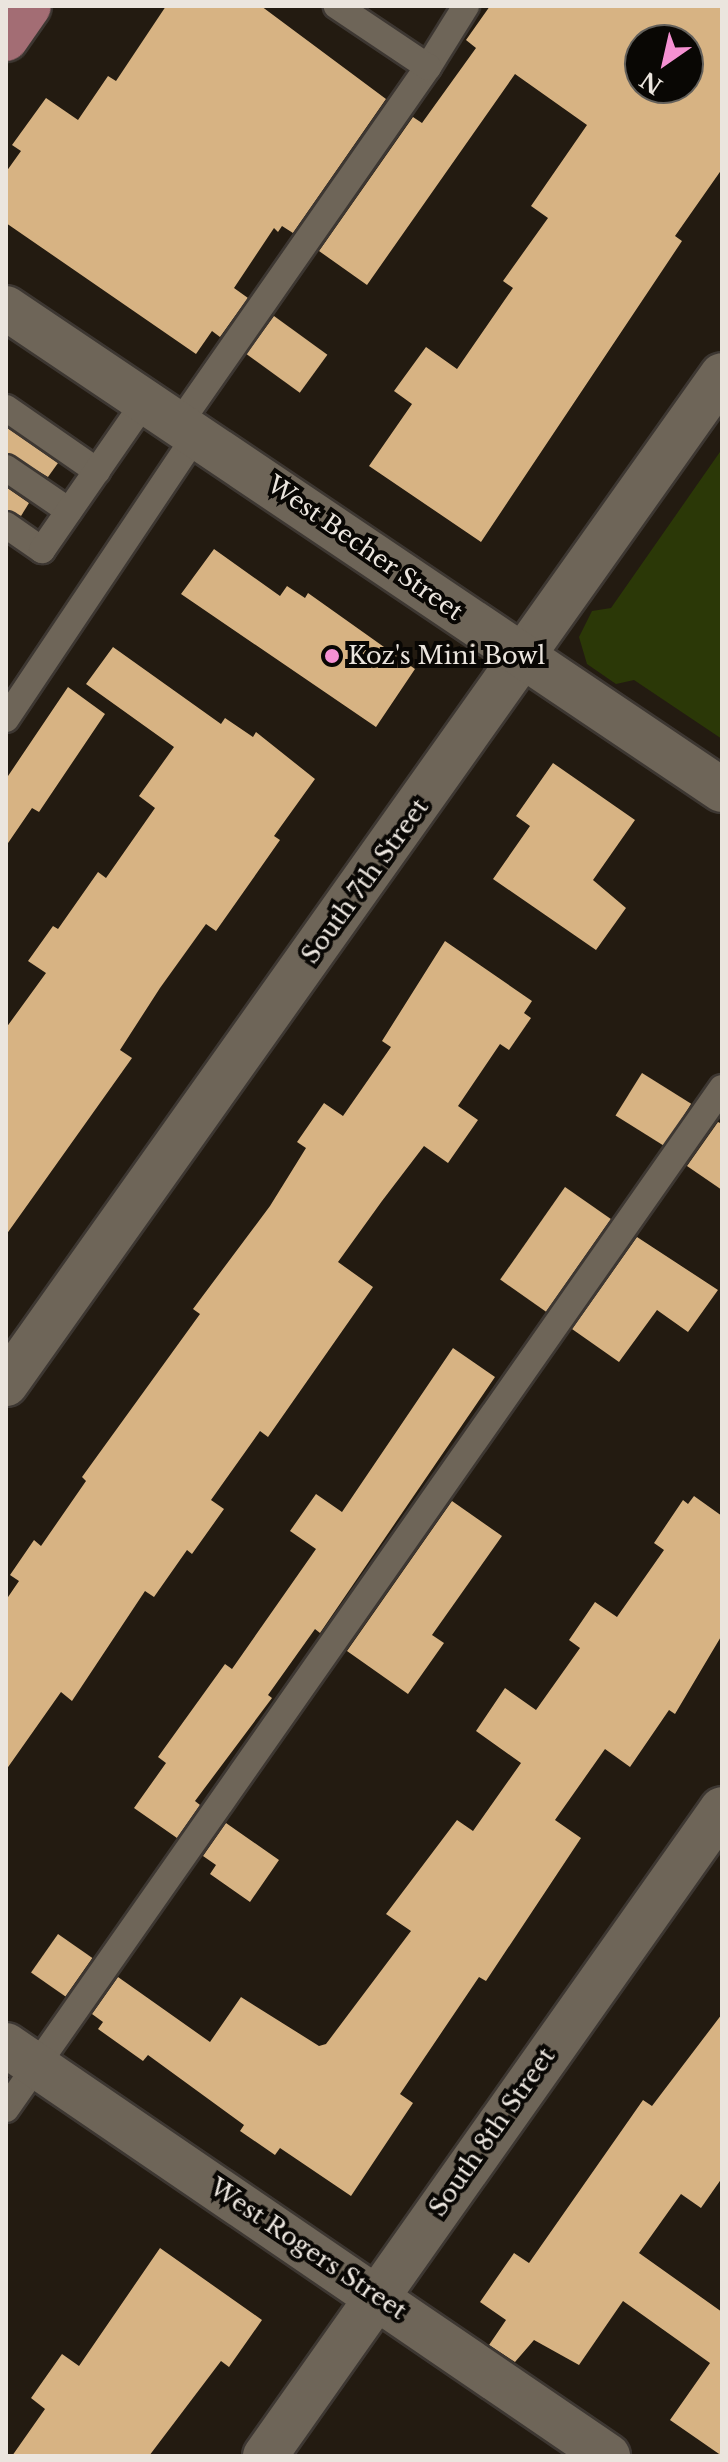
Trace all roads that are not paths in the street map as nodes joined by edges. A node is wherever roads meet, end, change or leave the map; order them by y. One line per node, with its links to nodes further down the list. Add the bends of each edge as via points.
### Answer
1 (29, 6): 4 (main road)
2 (337, 6): 5 (lane)
3 (466, 6): 5 (lane)
4 (6, 39)
5 (428, 67): 9 (lane)
6 (6, 309): 9 (street, West Becher Street)
7 (722, 375): 14 (street, South 7th Street)
8 (6, 408): 11 (lane)
9 (175, 418): 11 (lane); 14 (street, West Becher Street); 15 (lane)
10 (6, 468): 12 (lane)
11 (97, 471): 12 (lane)
12 (69, 511): 13 (lane, via 42,550)
13 (6, 525)
14 (524, 657): 16 (street, West Becher Street); 18 (street, South 7th Street)
15 (6, 719)
16 (722, 790)
17 (722, 1088): 20 (lane)
18 (6, 1384)
19 (722, 1809): 22 (street, South 8th Street)
20 (21, 2055): 21 (lane); 22 (street, West Rogers Street)
21 (6, 2109)
22 (377, 2295): 23 (street, South 8th Street); 24 (street, West Rogers Street)
23 (265, 2456)
24 (608, 2456)

